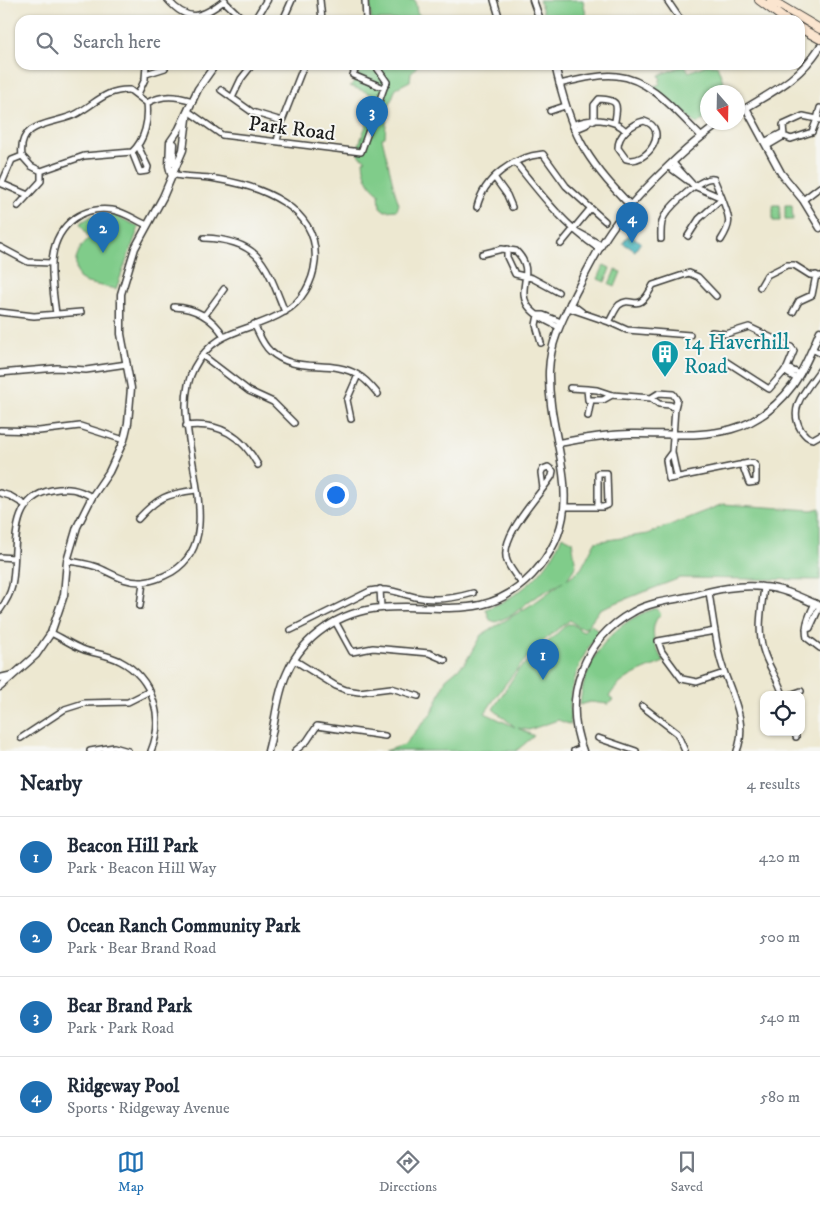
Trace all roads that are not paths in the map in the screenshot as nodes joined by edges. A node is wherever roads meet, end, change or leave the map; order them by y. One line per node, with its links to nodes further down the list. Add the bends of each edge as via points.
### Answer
1 (168, 0): 12 (street)
2 (266, 0): 15 (street)
3 (292, 0): 16 (street)
4 (320, 0): 17 (street)
5 (365, 0): 18 (street)
6 (494, 0): 19 (street)
7 (532, 0): 20 (street)
8 (667, 0): 21 (street)
9 (759, 0): 22 (main road)
10 (771, 0): 23 (main road)
11 (225, 1): 13 (street); 14 (street)
12 (184, 15)
13 (200, 15)
14 (239, 15)
15 (258, 15)
16 (285, 15)
17 (322, 15)
18 (366, 15)
19 (498, 15)
20 (538, 15)
21 (677, 15)
22 (779, 15)
23 (796, 15)
24 (805, 20): 25 (main road)
25 (820, 29)
26 (805, 31): 27 (main road)
27 (820, 39)
28 (820, 47): 29 (street)
29 (805, 66)
30 (146, 70): 39 (street)
31 (159, 70): 39 (street)
32 (211, 70): 45 (street)
33 (248, 70): 44 (street)
34 (302, 70): 53 (street)
35 (355, 70): 41 (street, via 353,75)
36 (378, 70): 41 (street, via 387,82)
37 (557, 70): 40 (street)
38 (802, 70): 48 (street, via 772,95)
39 (146, 74): 43 (street)
40 (562, 83): 47 (street); 60 (street, via 604,76 629,78 665,102)
41 (384, 88): 61 (street, Park Road, via 361,152)
42 (221, 90): 44 (street)
43 (138, 94): 46 (street); 67 (street, via 130,90 109,92 77,114 33,128 23,142)
44 (232, 98): 53 (street, via 252,112)
45 (193, 101): 46 (street, via 171,95); 51 (street)
46 (147, 103): 64 (street, via 146,125)
47 (565, 105): 50 (street); 56 (street)
48 (746, 108): 62 (street)
49 (820, 108): 52 (street)
50 (550, 109)
51 (188, 112): 61 (street, Park Road, via 222,135); 63 (street, via 170,140); 65 (street)
52 (819, 120): 59 (street, via 812,132 791,140); 59 (street, via 803,116 785,123)
53 (282, 121): 61 (street)
54 (591, 121): 55 (street); 55 (street, via 594,105 599,99 616,103); 56 (street, via 586,126)
55 (615, 121): 58 (street)
56 (573, 128): 80 (street, via 595,166)
57 (710, 130): 60 (street)
58 (626, 131): 58 (street, via 637,123 650,123 657,133 655,144 641,157 626,159 618,143)
59 (783, 134): 62 (street)
60 (701, 136): 69 (street)
61 (277, 141)
62 (766, 144): 78 (street, via 781,173)
63 (173, 145): 65 (street); 71 (street, via 169,166)
64 (138, 146): 66 (street); 66 (street, via 147,171 140,172)
65 (183, 150): 71 (street)
66 (132, 152): 70 (street, via 84,156)
67 (22, 156): 70 (street); 73 (street, via 12,160)
68 (515, 162): 72 (street); 83 (street, via 543,154 566,186); 87 (street)
69 (671, 165): 74 (street); 80 (street)
70 (41, 171): 76 (street, via 42,180)
71 (171, 174): 85 (street, via 163,197); 108 (street, via 215,178 250,188 279,198 300,215 314,244 315,266 304,293)
72 (494, 177): 81 (street, via 480,193); 82 (street)
73 (1, 183): 76 (street)
74 (694, 186): 77 (street); 77 (street, via 714,179); 90 (street, via 664,216)
75 (820, 187): 78 (street)
76 (28, 195): 79 (street)
77 (722, 198): 88 (street, via 698,219); 91 (street, via 730,227)
78 (803, 200): 86 (street)
79 (18, 206)
80 (631, 206): 94 (street)
81 (476, 207)
82 (512, 207)
83 (590, 209): 84 (street); 87 (street)
84 (605, 221)
85 (147, 225): 97 (street, via 114,210 85,213 70,222 59,235); 125 (street, via 130,260 121,294 121,334)
86 (820, 228)
87 (574, 230): 92 (street); 94 (street)
88 (688, 236)
89 (204, 238): 108 (street, via 226,238 251,249 270,275)
90 (661, 239)
91 (720, 240)
92 (561, 244)
93 (0, 247): 97 (street, via 28,262)
94 (600, 247): 104 (street)
95 (507, 249): 96 (street); 99 (street, via 512,272); 99 (street, via 521,256 526,268)
96 (482, 254)
97 (51, 263): 110 (street)
98 (819, 274): 100 (street, via 810,275 794,265 787,265 767,275); 109 (street, via 812,295 799,301)
99 (525, 278): 102 (street, via 532,278); 112 (street, via 524,300 530,311)
100 (760, 287)
101 (224, 289): 111 (street)
102 (558, 292)
103 (716, 296): 113 (street, via 698,277 689,273 676,276 653,285 641,303 618,306)
104 (569, 305): 113 (street); 115 (street)
105 (174, 307): 111 (street)
106 (0, 312): 110 (street)
107 (81, 312): 110 (street)
108 (285, 312): 114 (street)
109 (794, 312)
110 (56, 314)
111 (205, 315): 118 (street)
112 (538, 315): 115 (street); 120 (street, via 536,325)
113 (609, 322): 119 (street, via 627,330)
114 (254, 324): 118 (street); 129 (street, via 264,344 280,359 300,366 339,368)
115 (560, 324): 146 (street, via 549,372)
116 (820, 331): 121 (street)
117 (712, 332): 126 (street, via 726,334 749,327 791,347 794,353)
118 (224, 336): 123 (street)
119 (690, 336)
120 (541, 343)
121 (812, 349): 122 (street); 130 (street)
122 (820, 353)
123 (202, 355): 140 (street, via 249,391 273,402); 141 (street, via 190,375 186,390)
124 (727, 362): 126 (street, via 769,389)
125 (126, 364): 128 (street, via 92,370 57,368); 145 (street, via 131,398)
126 (786, 369): 130 (street)
127 (820, 370): 143 (street, via 794,413 804,434 812,439)
128 (0, 373)
129 (358, 375): 133 (street); 139 (street, via 348,400)
130 (798, 377): 144 (street, via 770,408 743,425 710,435)
131 (570, 388): 132 (street)
132 (587, 390): 134 (street); 136 (street, via 587,397)
133 (378, 394)
134 (612, 395): 135 (street); 136 (street, via 603,400)
135 (651, 398): 137 (street, via 658,404); 137 (street, via 659,393 673,394 677,400)
136 (591, 400): 138 (street)
137 (674, 408): 144 (street)
138 (588, 416)
139 (351, 419)
140 (294, 423)
141 (186, 426): 149 (street, via 225,430 242,442); 152 (street)
142 (0, 430): 145 (street, via 39,431 80,426)
143 (820, 435)
144 (672, 436): 146 (street, via 618,435); 147 (street)
145 (124, 440): 154 (street, via 109,472)
146 (558, 443): 157 (street)
147 (672, 452): 150 (street); 150 (street, via 666,460 667,476 672,479)
148 (742, 464): 150 (street)
149 (258, 465)
150 (677, 476)
151 (543, 488): 163 (street, via 518,522 506,550 507,561)
152 (196, 490): 158 (street, via 163,496); 162 (street, via 199,528 191,551 178,568)
153 (0, 493): 155 (street)
154 (92, 497): 155 (street, via 76,489 58,489 40,494); 161 (street, via 77,527)
155 (27, 506): 160 (street, via 15,530)
156 (598, 506): 156 (street, via 608,506 607,473 598,473); 157 (street)
157 (565, 507): 163 (street, via 551,549)
158 (138, 519)
159 (0, 556): 160 (street)
160 (14, 558): 171 (street, via 12,585)
161 (67, 561): 162 (street, via 96,567 122,579); 175 (street, via 64,594)
162 (142, 582): 169 (street)
163 (522, 584): 170 (street, via 490,602 468,608)
164 (764, 586): 166 (street); 168 (street); 184 (street, via 761,642)
165 (380, 588): 167 (street, via 430,599); 170 (street); 173 (street)
166 (709, 592): 174 (street); 190 (street, via 635,611 616,622 600,638 581,671 576,691 575,721)
167 (473, 593)
168 (818, 605): 176 (street, via 805,625 807,638)
169 (140, 606)
170 (381, 608): 172 (street)
171 (0, 610)
172 (335, 620): 177 (street, via 317,633); 178 (street, via 352,652 373,648 429,653)
173 (291, 630)
174 (715, 630): 179 (street); 179 (street, via 658,641 682,679 696,682)
175 (51, 633): 180 (street, via 36,655); 183 (street, via 84,650 120,660)
176 (820, 648)
177 (294, 660): 185 (street, via 346,690 359,692 391,688); 194 (street, via 282,687)
178 (446, 660)
179 (724, 673): 199 (street, via 742,723)
180 (14, 675): 181 (street); 182 (street)
181 (0, 678)
182 (0, 687)
183 (150, 691): 188 (street, via 128,702 84,703 65,709); 193 (street, via 158,719)
184 (782, 691)
185 (418, 696)
186 (642, 706): 198 (street, via 677,733)
187 (385, 736): 195 (street, via 317,726)
188 (21, 738)
189 (598, 738): 197 (street)
190 (582, 749): 196 (street)
191 (90, 751): 192 (street, via 114,747)
192 (128, 751)
193 (151, 751)
194 (270, 751)
195 (295, 751)
196 (574, 751)
197 (636, 751)
198 (685, 751)
199 (737, 751)

